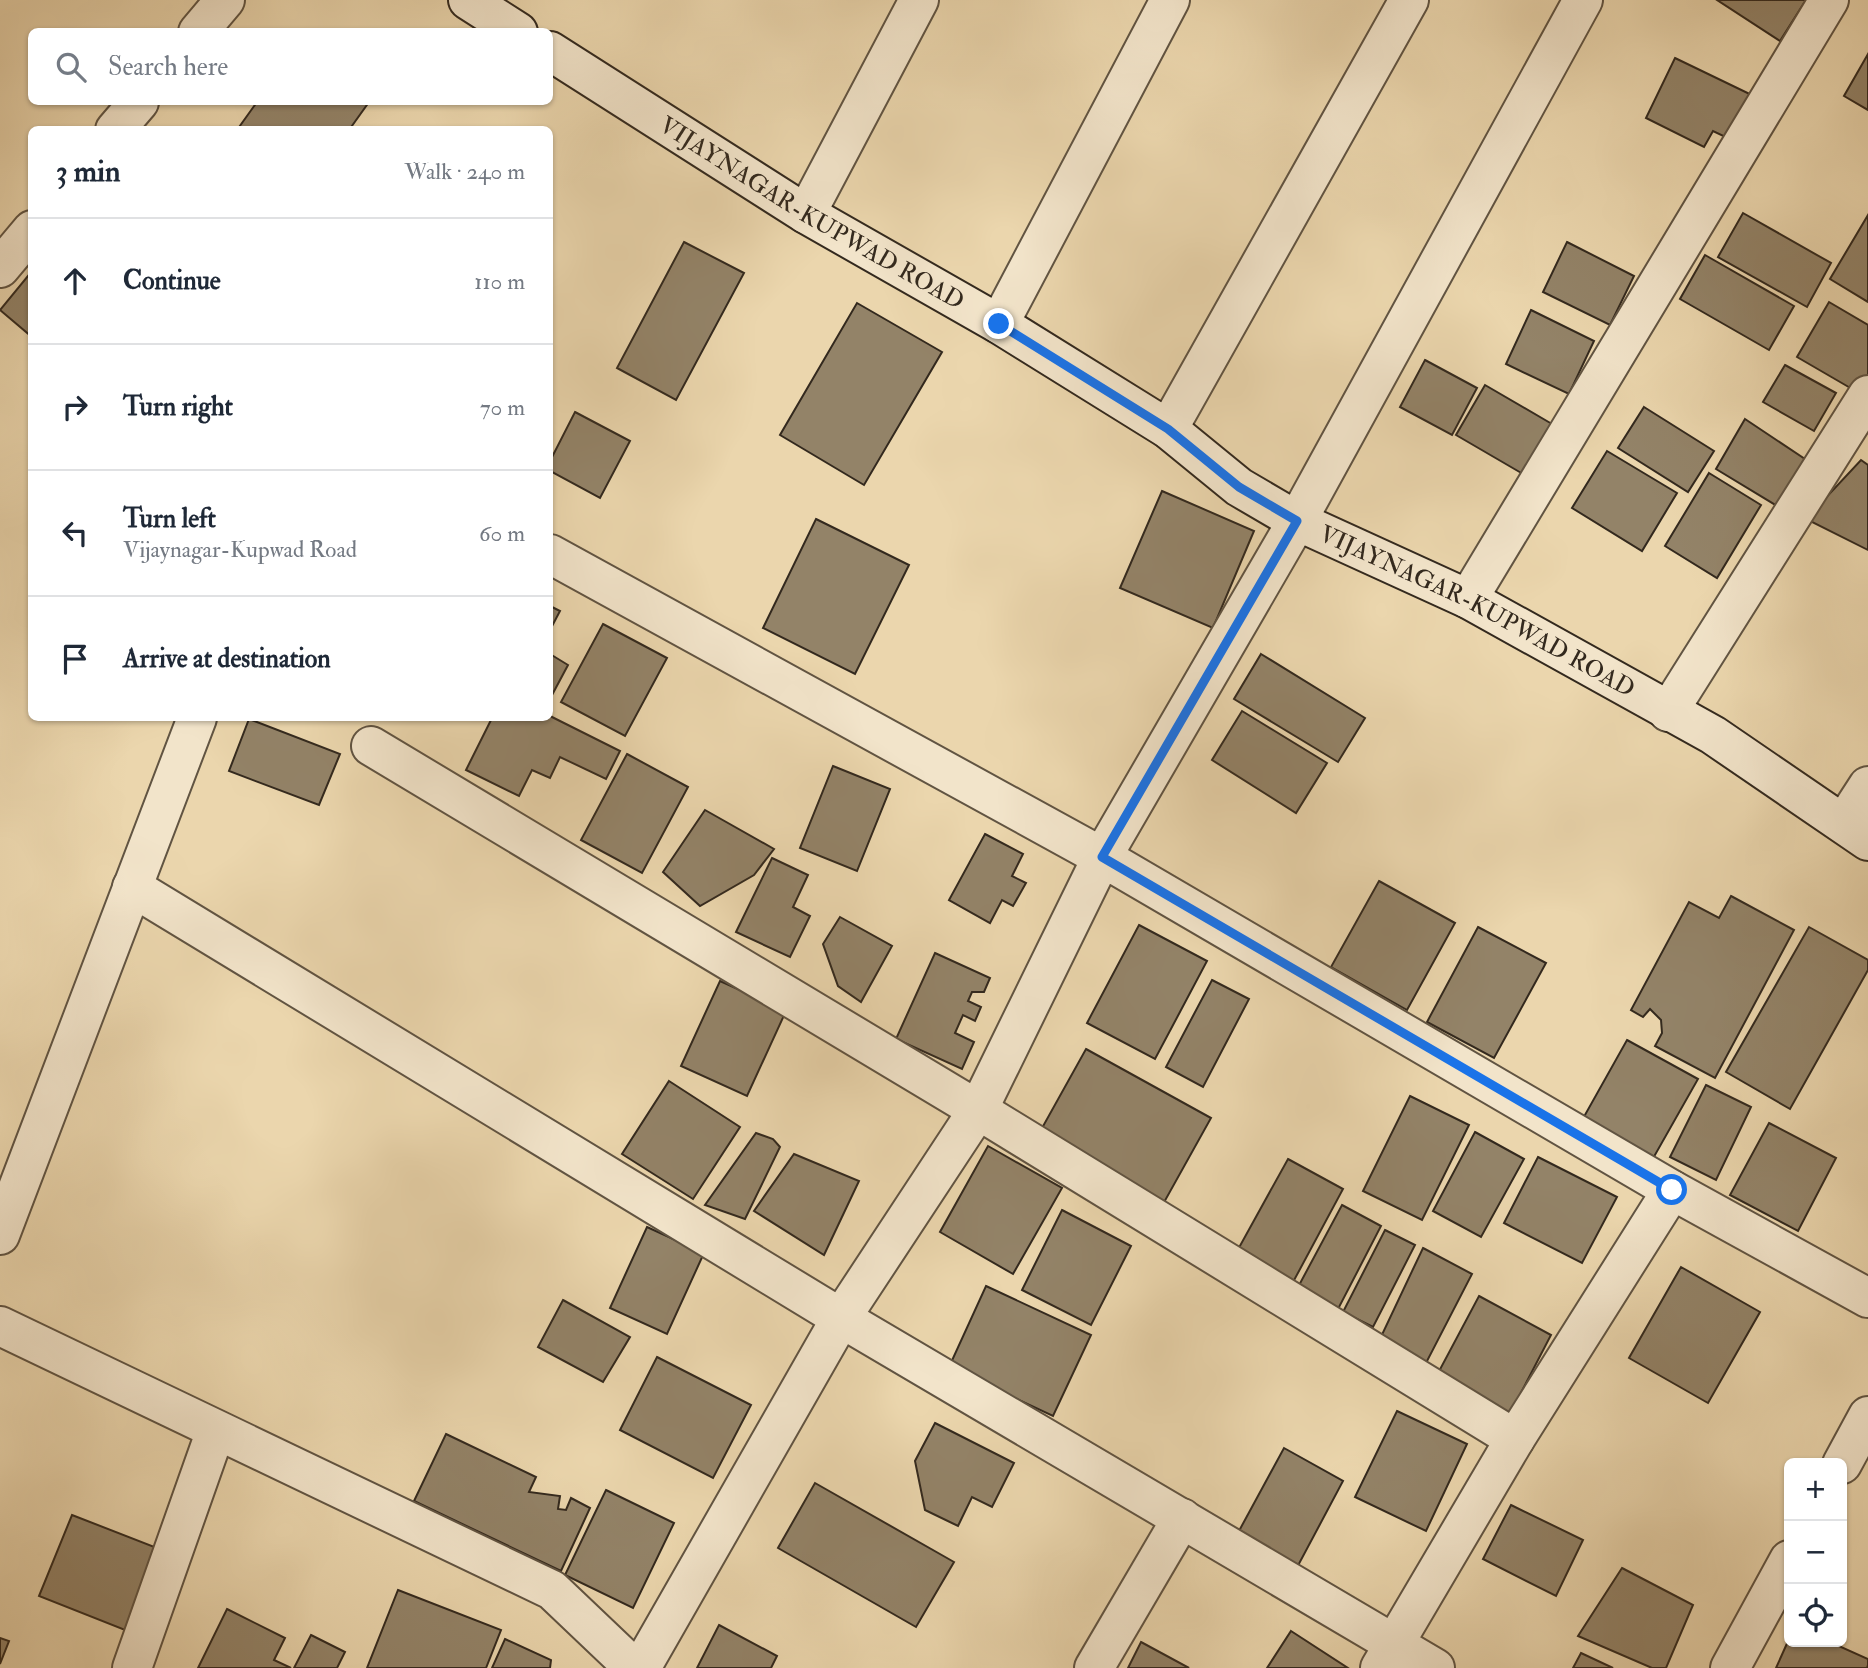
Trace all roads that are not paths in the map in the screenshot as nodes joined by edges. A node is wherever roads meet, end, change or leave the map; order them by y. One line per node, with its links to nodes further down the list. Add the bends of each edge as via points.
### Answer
1 (225, 0): 8 (street)
2 (468, 0): 9 (street)
3 (919, 0): 13 (street)
4 (1170, 0): 16 (street)
5 (1409, 0): 18 (street)
6 (1583, 0): 19 (street)
7 (1829, 0): 21 (street)
8 (201, 28)
9 (512, 28)
10 (553, 53): 13 (street, VIJAYNAGAR-KUPWAD ROAD)
11 (137, 105): 12 (street)
12 (119, 126)
13 (806, 214): 16 (street, VIJAYNAGAR-KUPWAD ROAD)
14 (28, 235): 15 (street)
15 (0, 268)
16 (999, 324): 18 (street, VIJAYNAGAR-KUPWAD ROAD)
17 (1868, 395): 22 (street)
18 (1168, 429): 19 (street, VIJAYNAGAR-KUPWAD ROAD, via 1239,487)
19 (1297, 521): 21 (street, VIJAYNAGAR-KUPWAD ROAD); 27 (street)
20 (553, 556): 27 (street)
21 (1468, 599): 22 (street, VIJAYNAGAR-KUPWAD ROAD)
22 (1668, 712): 26 (street, VIJAYNAGAR-KUPWAD ROAD, via 1713,735)
23 (196, 721): 28 (street)
24 (371, 746): 29 (street)
25 (1868, 786): 26 (street)
26 (1856, 832)
27 (1102, 857): 29 (street); 30 (street)
28 (132, 887): 31 (street); 33 (street)
29 (978, 1110): 33 (street); 37 (street)
30 (1672, 1190): 32 (street); 37 (street)
31 (0, 1234)
32 (1868, 1298)
33 (841, 1318): 39 (street); 44 (street)
34 (0, 1326): 36 (street)
35 (1868, 1416): 38 (street)
36 (216, 1430): 42 (street); 43 (street, via 552,1590)
37 (1515, 1439): 41 (street)
38 (1845, 1458)
39 (1182, 1518): 41 (street); 45 (street)
40 (1784, 1569): 47 (street)
41 (1387, 1656): 46 (street)
42 (132, 1668)
43 (634, 1668)
44 (641, 1668)
45 (1094, 1668)
46 (1435, 1668)
47 (1730, 1668)

